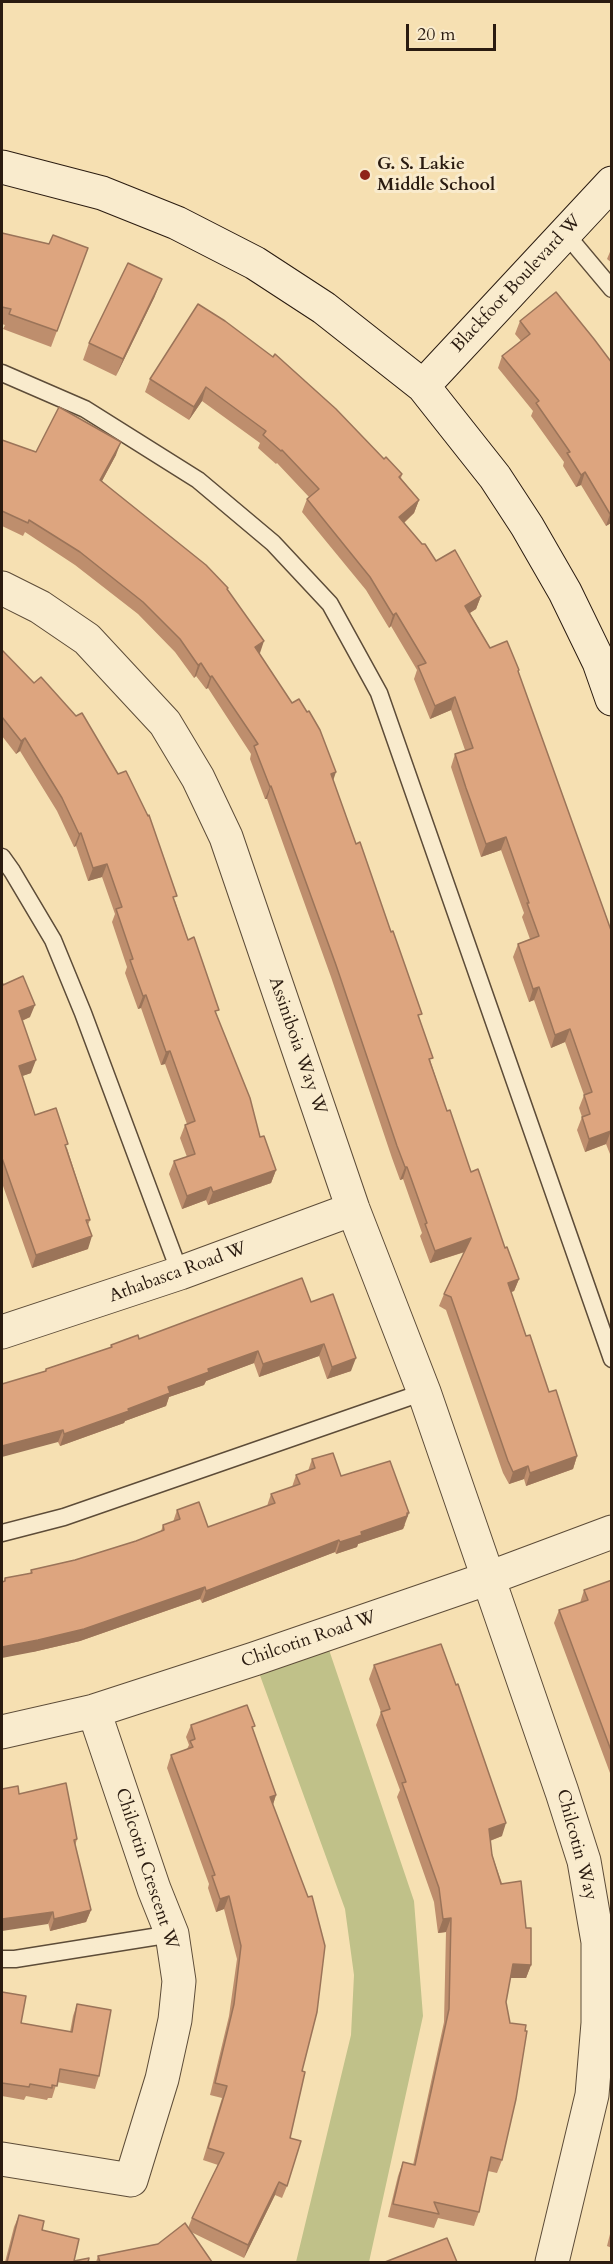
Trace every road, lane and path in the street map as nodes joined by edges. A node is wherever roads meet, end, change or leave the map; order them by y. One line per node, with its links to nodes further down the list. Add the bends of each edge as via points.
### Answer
1 (2, 167): 6 (street, via 102,193 177,223 255,263 324,308)
2 (612, 183): 3 (street, Blackfoot Boulevard W)
3 (565, 233): 4 (lane); 6 (street, Blackfoot Boulevard W)
4 (612, 289)
5 (2, 374): 13 (lane, via 85,409 198,480 273,543 330,604 379,693)
6 (423, 386): 8 (street, via 528,526 599,662)
7 (2, 588): 10 (street, Assiniboia Way W, via 40,607 87,639 165,723 198,778 226,837)
8 (612, 699)
9 (2, 857): 11 (lane, via 53,940)
10 (353, 1209): 11 (street, Athabasca Road W); 14 (street, Assiniboia Way W)
11 (180, 1273): 12 (street, Athabasca Road W)
12 (2, 1332)
13 (612, 1359)
14 (424, 1392): 16 (lane, via 64,1517); 17 (street, Assiniboia Way W)
15 (612, 1532): 17 (street, Chilcotin Road W)
16 (2, 1533)
17 (489, 1578): 18 (street, Chilcotin Road W); 23 (street, Chilcotin Way, via 584,1861 598,1942 598,2023 592,2095)
18 (94, 1712): 19 (street, Chilcotin Road W); 20 (street, Chilcotin Crescent W)
19 (2, 1732)
20 (172, 1934): 21 (lane); 22 (street, Chilcotin Crescent W, via 179,1981 175,2020 162,2079 131,2180)
21 (2, 1959)
22 (2, 2159)
23 (552, 2262)

